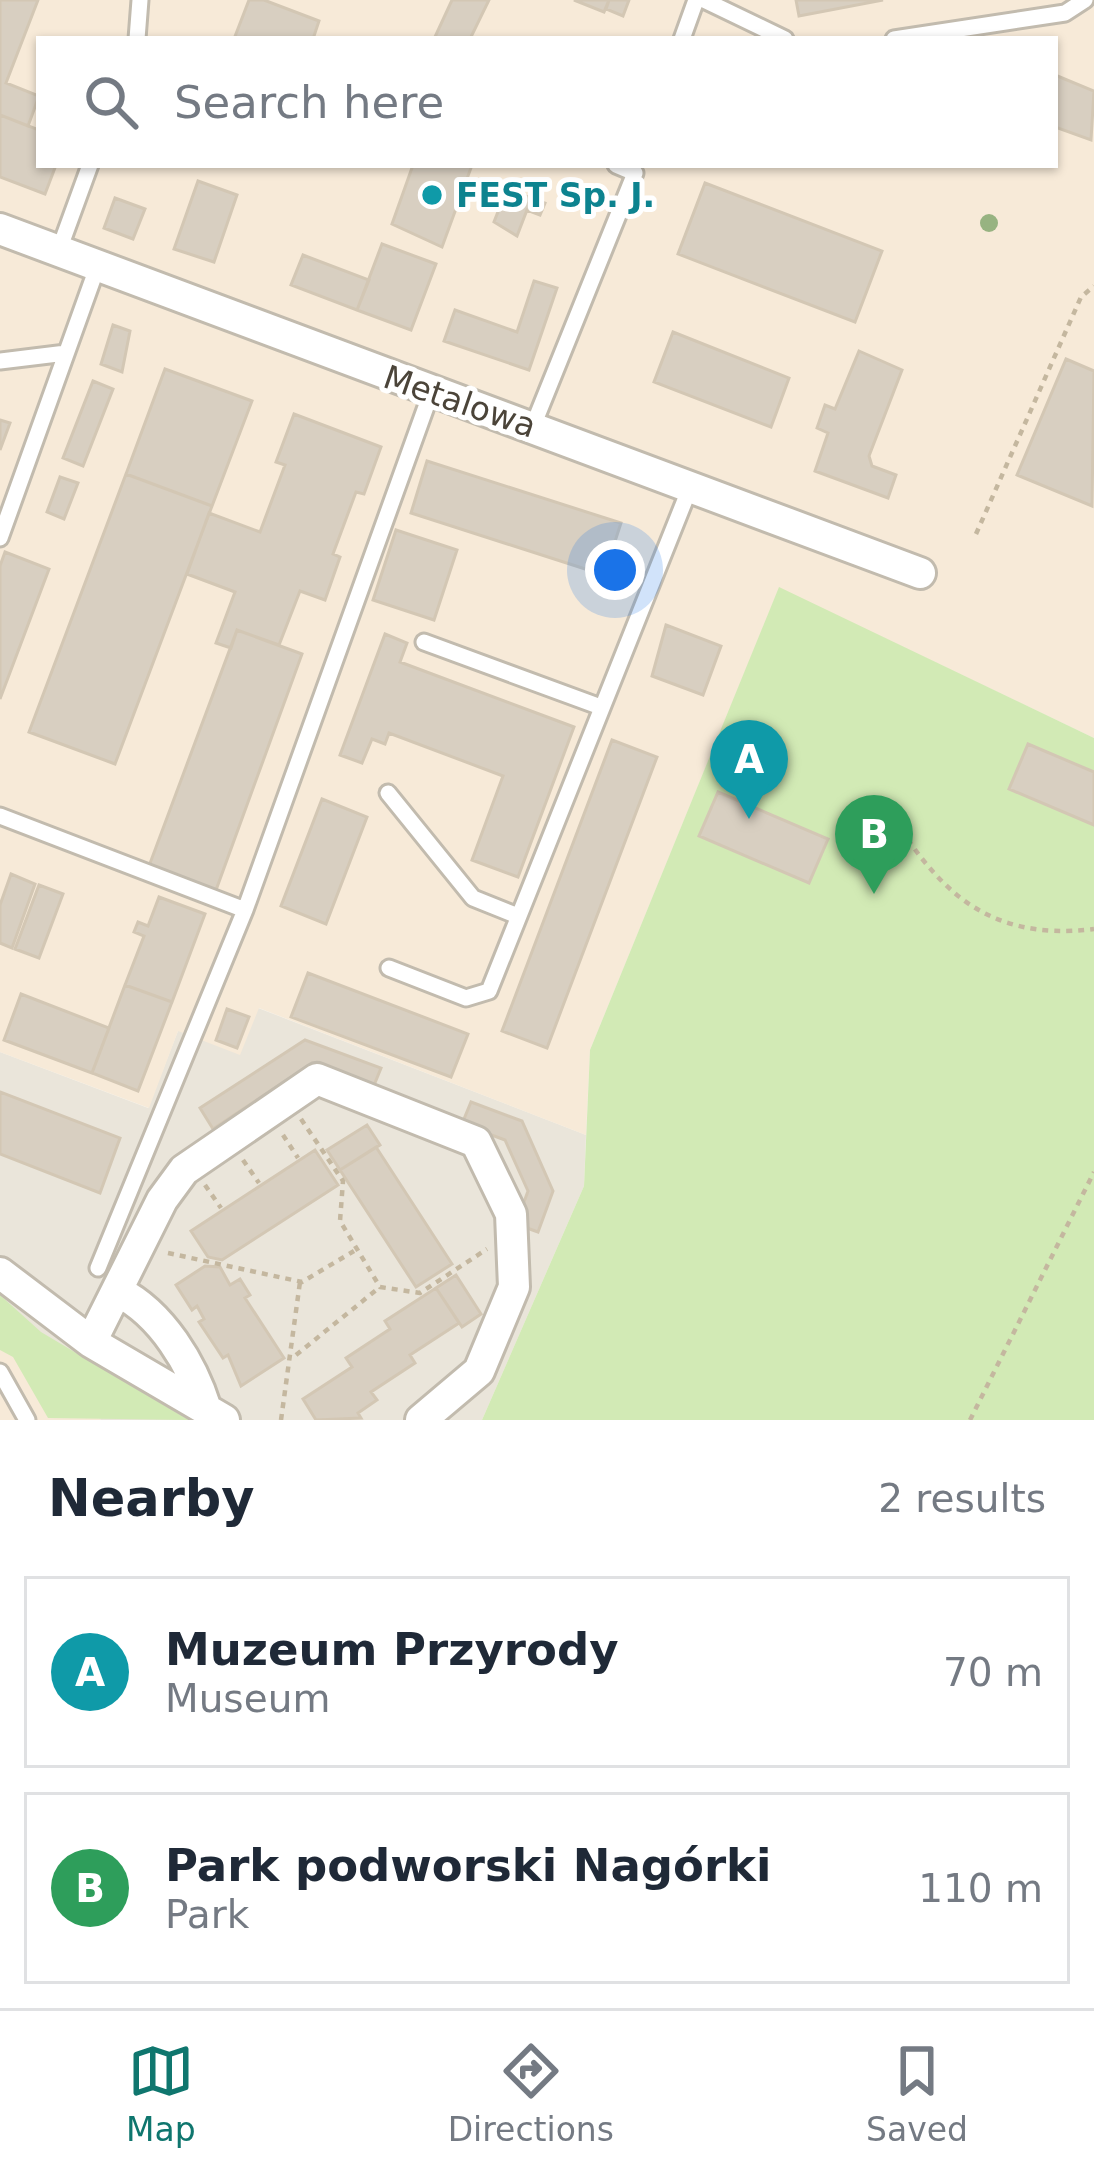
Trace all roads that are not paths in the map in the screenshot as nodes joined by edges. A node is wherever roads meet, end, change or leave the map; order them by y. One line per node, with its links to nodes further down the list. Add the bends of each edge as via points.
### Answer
1 (140, 0): 4 (lane)
2 (700, 0): 5 (lane); 6 (lane)
3 (1085, 0): 7 (lane, via 1065,13)
4 (137, 36)
5 (683, 36)
6 (778, 36)
7 (914, 36)
8 (89, 168): 11 (lane)
9 (637, 169): 16 (lane)
10 (0, 229): 11 (street, Metalowa)
11 (58, 250): 12 (street, Metalowa)
12 (98, 265): 13 (lane); 15 (street, Metalowa)
13 (66, 353): 14 (lane); 18 (lane)
14 (0, 361)
15 (431, 393): 16 (street, Metalowa); 24 (lane)
16 (533, 426): 17 (street, Metalowa)
17 (691, 484): 19 (street, Metalowa); 21 (lane)
18 (0, 538)
19 (920, 573)
20 (424, 642): 21 (lane)
21 (598, 706): 25 (lane)
22 (388, 793): 25 (lane, via 472,898)
23 (0, 815): 24 (lane)
24 (244, 910): 27 (lane)
25 (518, 916): 26 (lane, via 490,991 466,998)
26 (389, 968)
27 (98, 1268)
28 (0, 1273): 30 (street)
29 (119, 1292): 30 (street); 32 (street, via 144,1305); 34 (street, via 184,1171 317,1079 476,1142 511,1214 514,1287 479,1371)
30 (91, 1342): 32 (street)
31 (0, 1372): 33 (lane)
32 (215, 1415)
33 (27, 1420)
34 (421, 1420)

